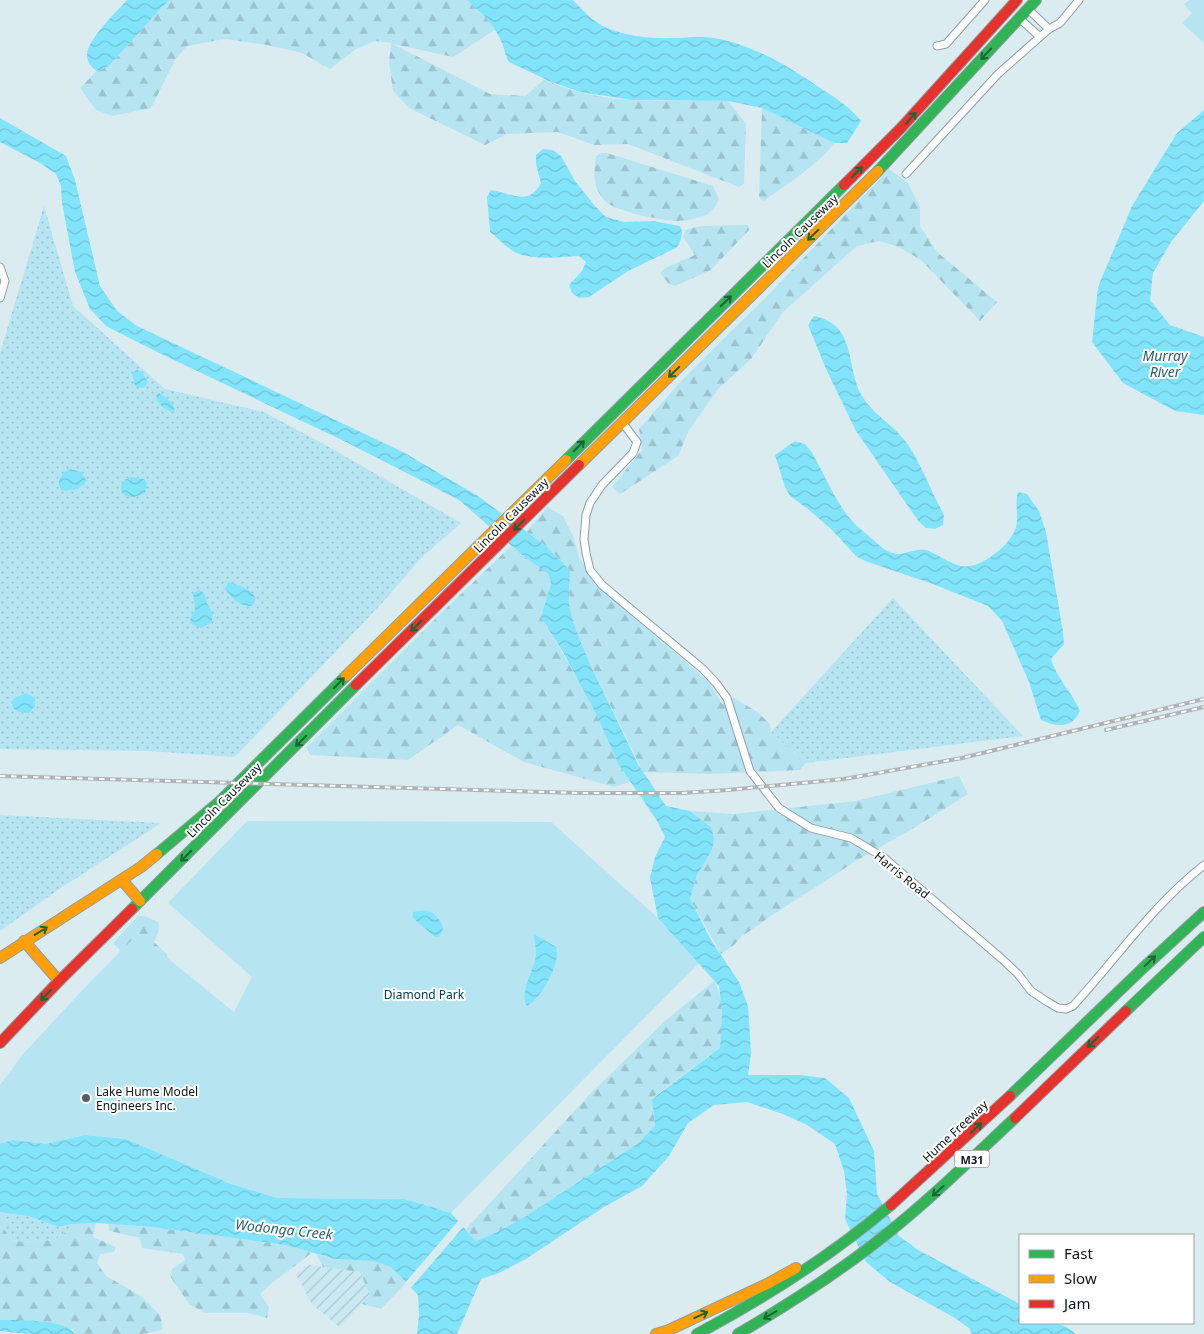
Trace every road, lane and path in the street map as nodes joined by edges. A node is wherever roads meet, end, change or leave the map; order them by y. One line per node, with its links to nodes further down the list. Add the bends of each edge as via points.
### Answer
1 (984, 0): 9 (street, via 946,44)
2 (1036, 0): 5 (main road, Lincoln Causeway)
3 (1079, 0): 7 (street, via 1060,23)
4 (1015, 2): 5 (main road); 6 (main road); 13 (main road, Lincoln Causeway, one-way to 4, via 901,128)
5 (1028, 9): 6 (main road, Lincoln Causeway); 7 (street)
6 (1020, 18): 8 (street); 14 (main road, Lincoln Causeway, one-way to 14, via 887,162)
7 (1049, 29): 8 (street)
8 (1040, 37): 10 (street, via 998,74)
9 (937, 46)
10 (906, 174)
11 (0, 267): 12 (street, via 5,281)
12 (0, 298)
13 (613, 413): 14 (main road); 16 (main road, Lincoln Causeway, one-way to 13, via 220,801)
14 (622, 422): 15 (street, Harris Road, via 637,442 633,454 590,502 584,539 590,570 602,586 716,683 727,698 750,771 779,808 811,828 851,838 883,857 1002,959 1031,991 1058,1008 1073,1006 1147,919); 17 (main road, Lincoln Causeway, one-way to 17)
15 (1204, 865)
16 (122, 880): 17 (main road); 20 (main road, Lincoln Causeway, one-way to 16)
17 (140, 901): 22 (main road, Lincoln Causeway)
18 (1204, 912): 24 (main road, Hume Freeway / M31, one-way to 18, via 874,1219 988,1117)
19 (1204, 937): 27 (main road, M31, one-way to 27, via 886,1236 803,1295)
20 (24, 942): 21 (main road, Lincoln Causeway); 22 (main road)
21 (0, 958)
22 (59, 981): 23 (main road, Lincoln Causeway, one-way to 23)
23 (0, 1043)
24 (791, 1275): 25 (main road, one-way to 24); 26 (main road, via 726,1319)
25 (656, 1334)
26 (697, 1334)
27 (738, 1334)

